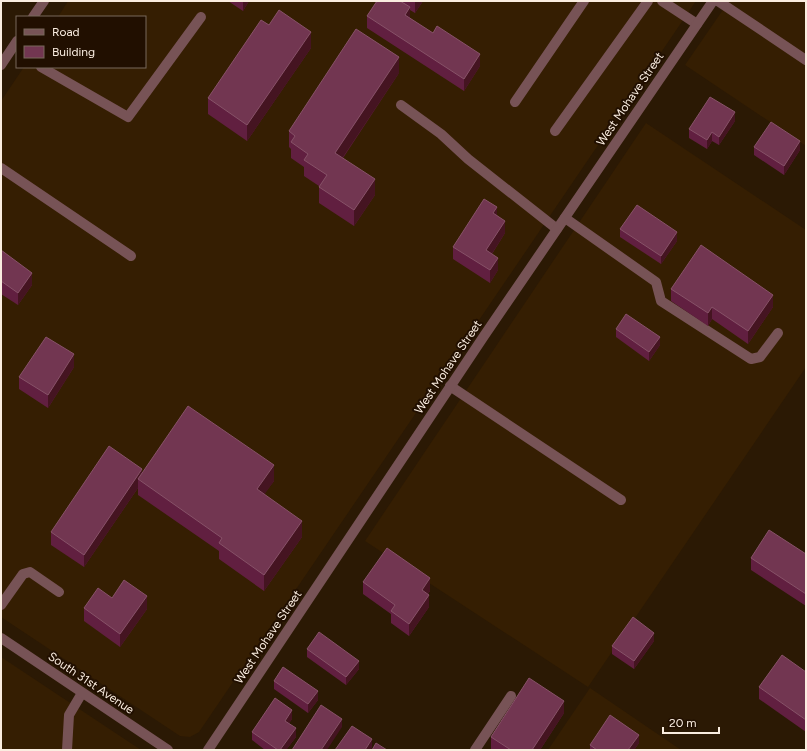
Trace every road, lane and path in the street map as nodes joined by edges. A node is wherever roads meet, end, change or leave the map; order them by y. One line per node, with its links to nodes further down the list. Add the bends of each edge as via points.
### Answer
1 (44, 1): 7 (street)
2 (584, 1): 14 (street)
3 (648, 1): 16 (street)
4 (662, 1): 9 (street)
5 (713, 1): 9 (street, West Mohave Street)
6 (718, 1): 11 (street)
7 (34, 16)
8 (201, 17): 13 (street, via 128,118)
9 (697, 24): 18 (street, West Mohave Street)
10 (15, 48): 12 (street)
11 (806, 60)
12 (1, 65)
13 (43, 68)
14 (515, 102)
15 (402, 105): 19 (street)
16 (555, 131)
17 (1, 168): 20 (street)
18 (565, 218): 19 (street, West Mohave Street); 21 (street, via 656,282 661,301 751,359 760,357)
19 (557, 228): 22 (street, West Mohave Street)
20 (131, 256)
21 (778, 333)
22 (450, 386): 23 (street); 31 (street, West Mohave Street)
23 (621, 500)
24 (59, 592): 25 (street, via 30,572 23,574)
25 (1, 605)
26 (1, 638): 27 (street, South 31st Avenue)
27 (82, 693): 29 (street, via 69,715); 30 (street, South 31st Avenue)
28 (511, 696): 32 (street)
29 (67, 750)
30 (168, 750)
31 (208, 750)
32 (475, 750)

